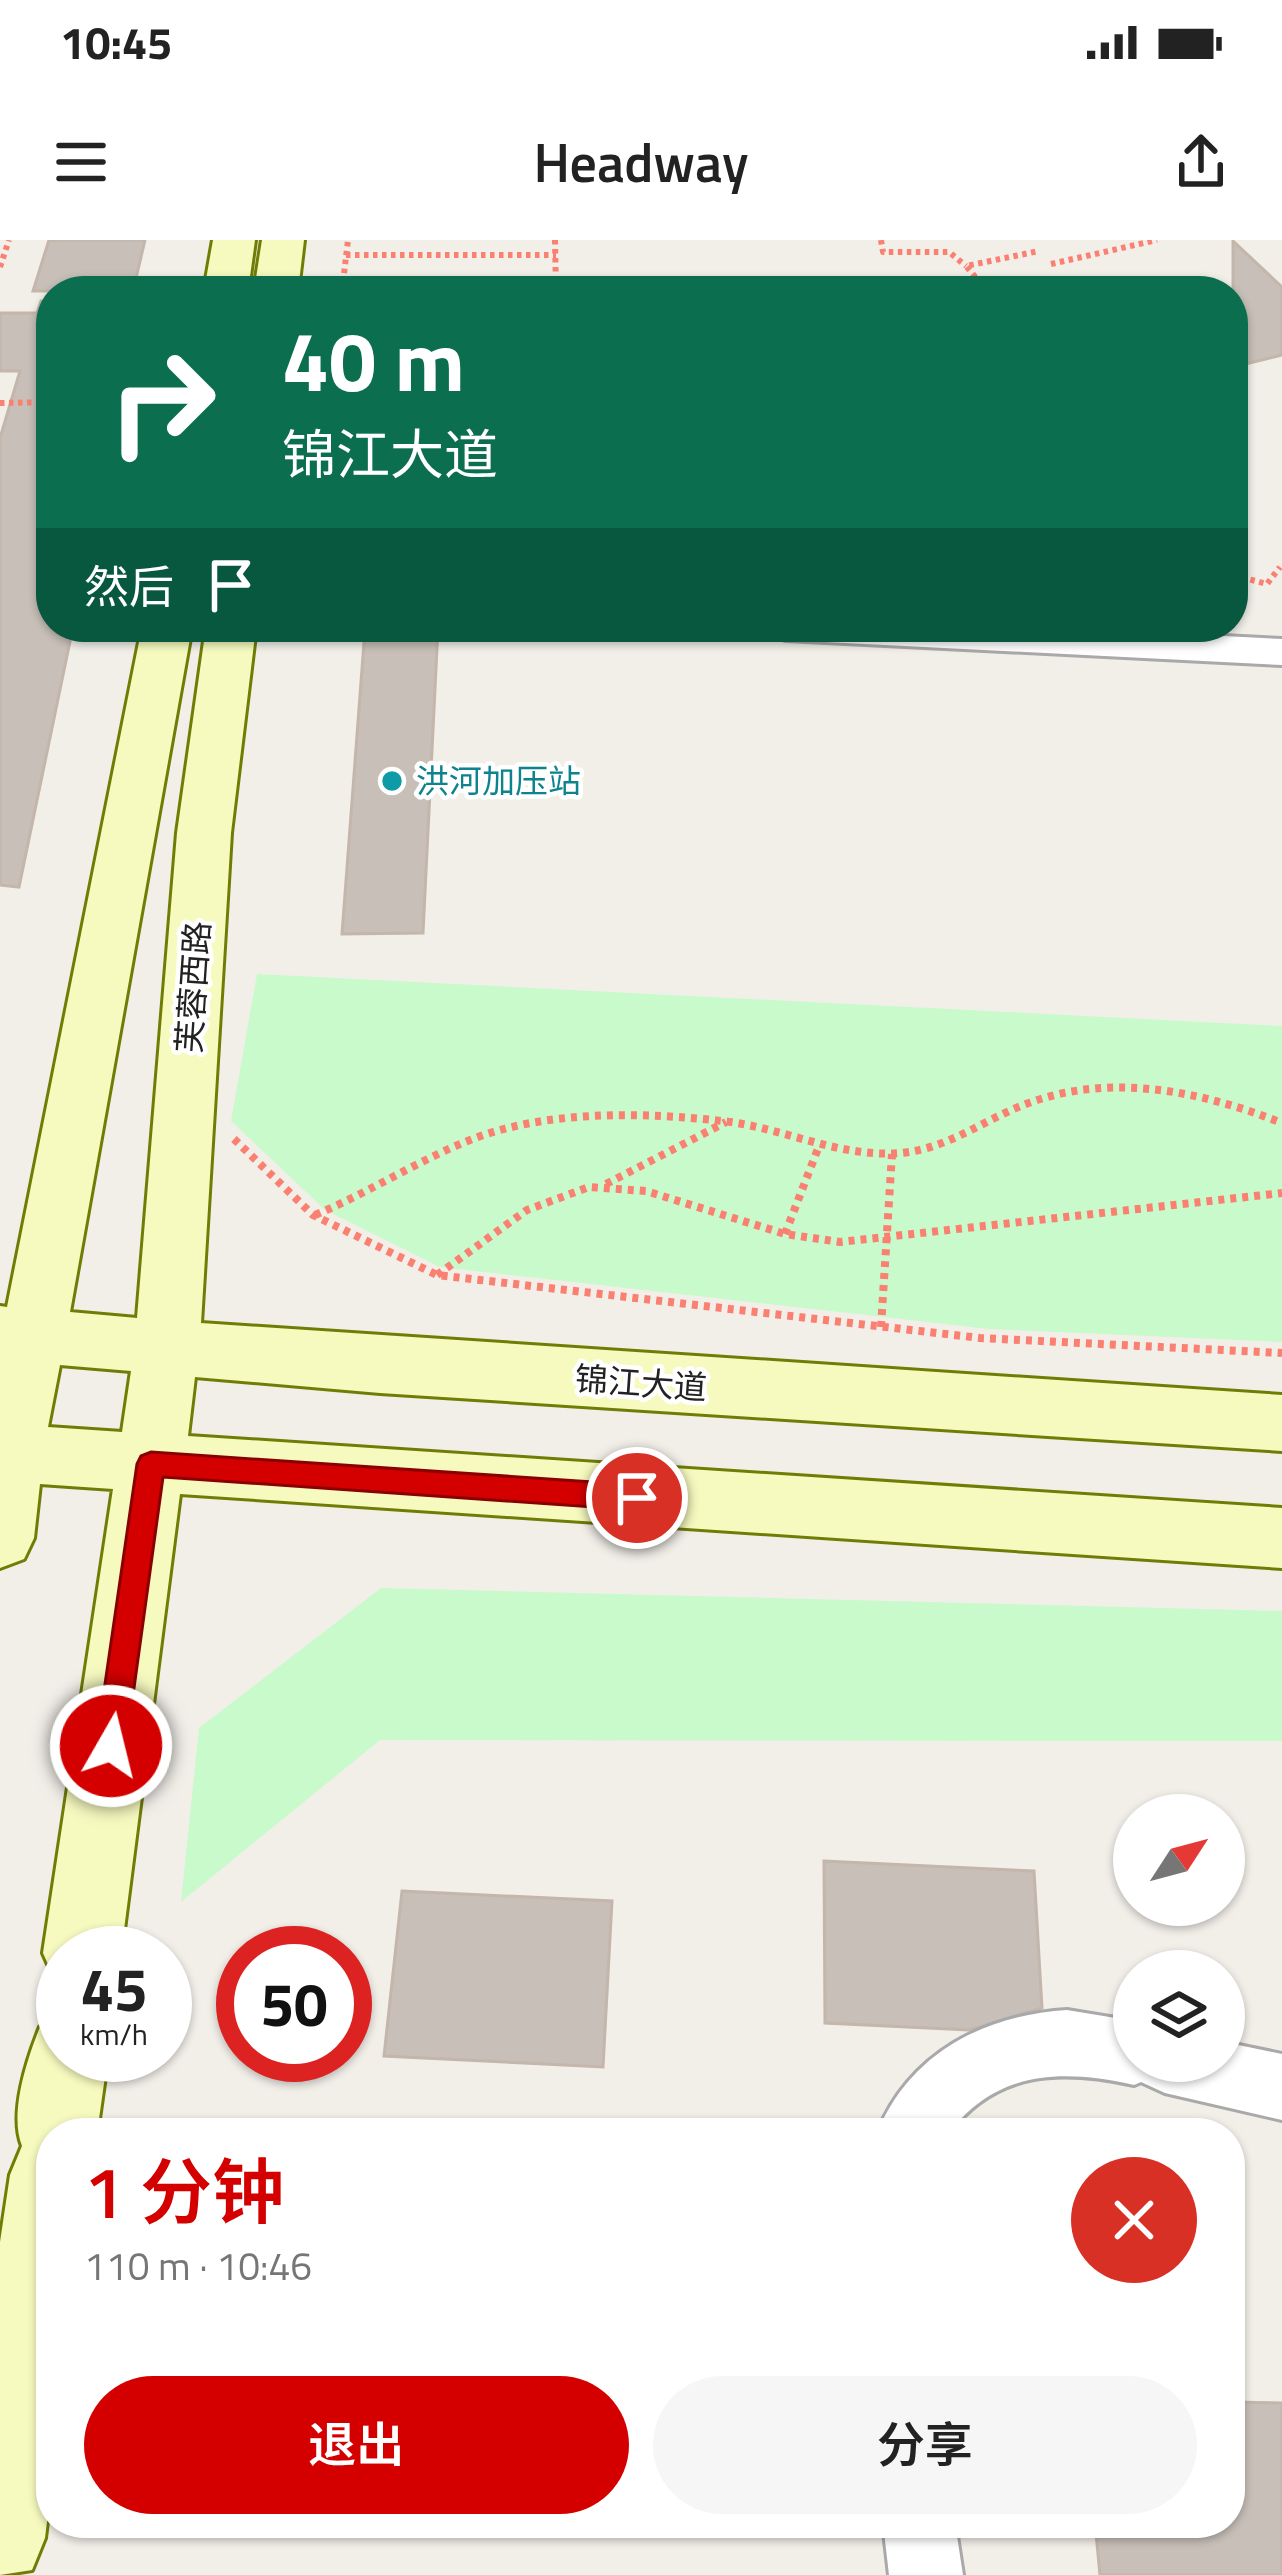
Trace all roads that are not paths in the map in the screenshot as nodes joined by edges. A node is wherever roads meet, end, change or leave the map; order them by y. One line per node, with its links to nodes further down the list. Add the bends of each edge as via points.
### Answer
1 (235, 240): 3 (main road)
2 (283, 240): 4 (main road)
3 (229, 276)
4 (278, 276)
5 (164, 642): 9 (main road)
6 (229, 642): 10 (main road, 芙蓉西路, via 204,833)
7 (1084, 642): 8 (street)
8 (1282, 652)
9 (18, 1335): 10 (main road, 锦江大道); 12 (main road)
10 (167, 1347): 11 (main road, 锦江大道); 13 (main road, 芙蓉西路)
11 (1282, 1424)
12 (4, 1453): 13 (main road); 14 (main road)
13 (151, 1464): 15 (main road); 16 (main road, 芙蓉西路)
14 (0, 1538)
15 (1282, 1538)
16 (86, 1926)
17 (1113, 2047): 22 (street, via 1029,2043 974,2064)
18 (1245, 2079): 20 (street)
19 (64, 2082): 21 (main road)
20 (1282, 2087)
21 (59, 2118)
22 (919, 2118)
23 (36, 2282): 24 (main road)
24 (0, 2538)
25 (921, 2538): 26 (street)
26 (926, 2575)

